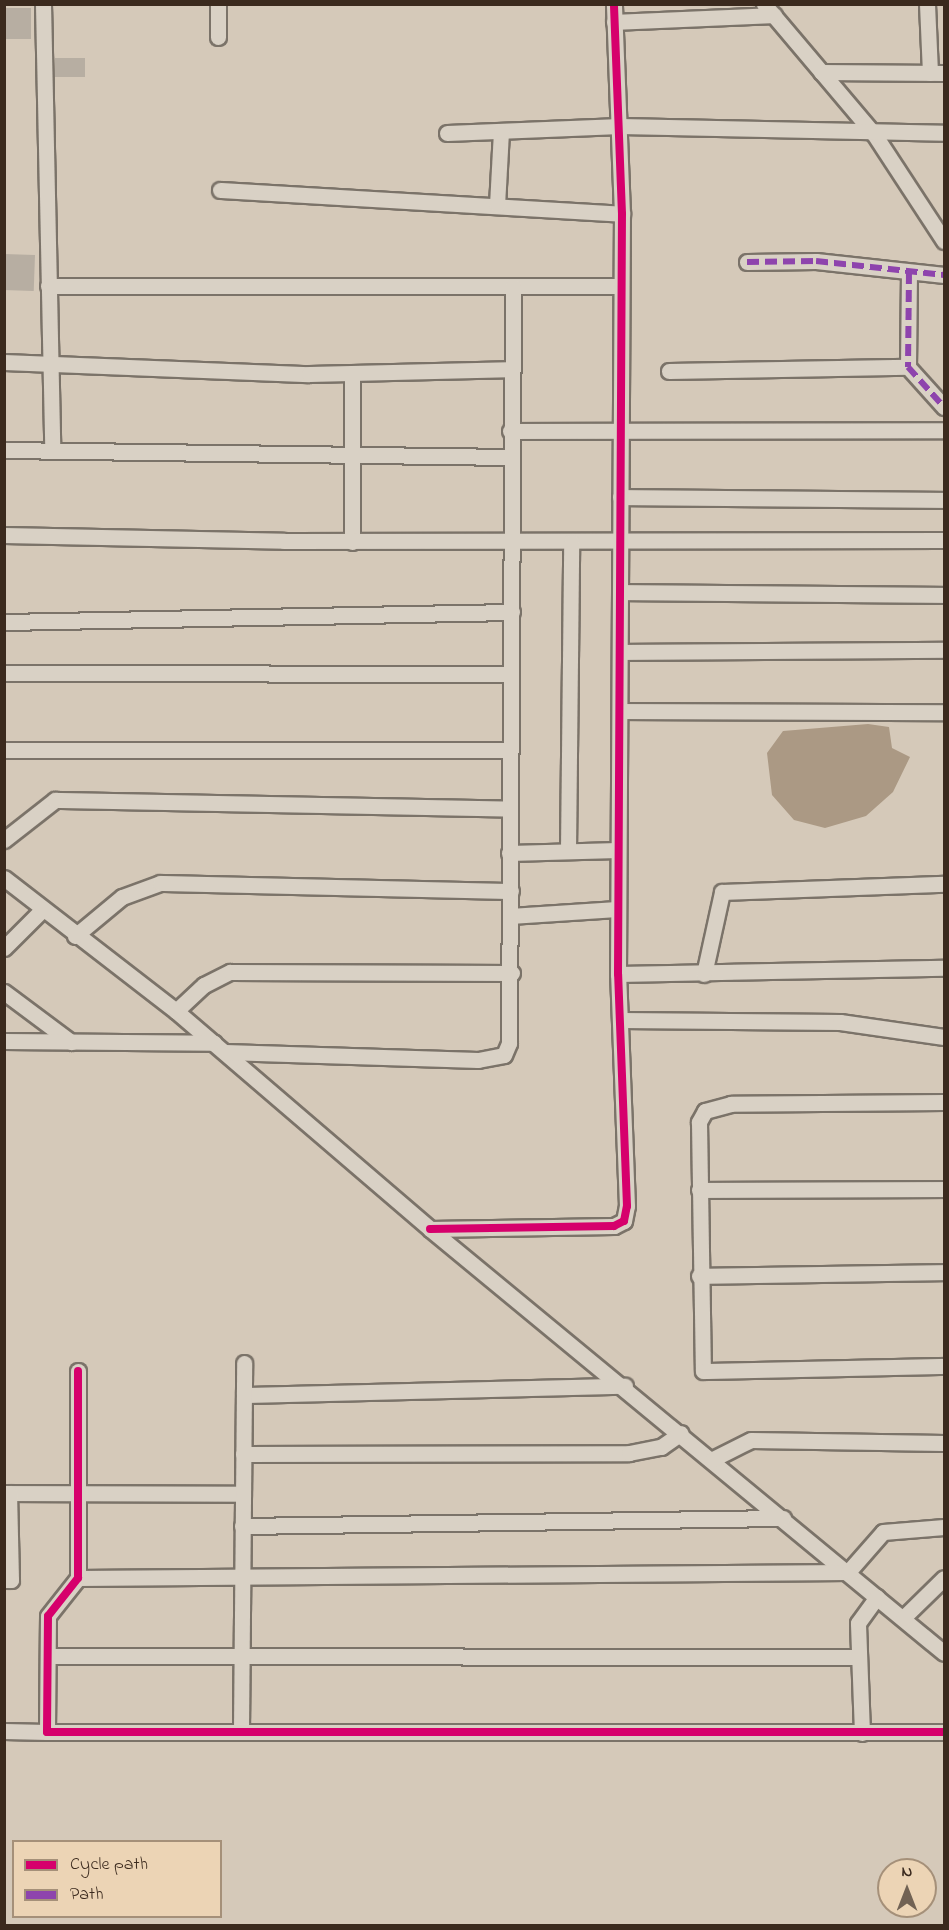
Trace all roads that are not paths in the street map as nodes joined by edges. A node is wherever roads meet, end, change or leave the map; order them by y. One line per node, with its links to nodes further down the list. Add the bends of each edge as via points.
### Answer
1 (43, 4): 22 (street)
2 (218, 4): 7 (street)
3 (614, 4): 6 (street)
4 (927, 4): 9 (street)
5 (769, 10): 6 (street); 8 (street)
6 (614, 22): 10 (street)
7 (218, 37)
8 (821, 72): 9 (street); 14 (street)
9 (937, 73)
10 (620, 126): 11 (street); 14 (street); 17 (street)
11 (501, 131): 12 (street); 16 (street)
12 (447, 133)
13 (945, 133): 14 (street)
14 (874, 134): 18 (street)
15 (220, 190): 16 (street)
16 (497, 205): 17 (street)
17 (622, 214): 24 (street)
18 (945, 241)
19 (747, 262): 20 (street, via 816,261)
20 (909, 272): 21 (street); 27 (street)
21 (945, 275)
22 (48, 286): 23 (street); 26 (street)
23 (513, 286): 24 (street); 28 (street)
24 (619, 286): 34 (street)
25 (4, 362): 26 (street)
26 (52, 364): 30 (street); 36 (street)
27 (908, 367): 29 (street); 31 (street)
28 (509, 369): 30 (street); 33 (street)
29 (669, 371)
30 (352, 373): 37 (street)
31 (945, 407)
32 (945, 430): 34 (street)
33 (510, 431): 34 (street); 38 (street)
34 (618, 431): 39 (street)
35 (4, 450): 36 (street)
36 (52, 450): 37 (street)
37 (352, 454): 38 (street); 44 (street)
38 (510, 457): 45 (street)
39 (620, 497): 40 (street); 43 (street)
40 (945, 500)
41 (4, 535): 44 (street)
42 (945, 540): 43 (street)
43 (619, 541): 46 (street); 47 (street)
44 (352, 542): 45 (street)
45 (509, 542): 46 (street); 49 (street)
46 (571, 542): 62 (street)
47 (621, 592): 48 (street); 52 (street)
48 (945, 595)
49 (512, 612): 50 (street); 54 (street)
50 (4, 622)
51 (945, 650): 52 (street)
52 (622, 652): 55 (street)
53 (4, 673): 54 (street)
54 (509, 674): 58 (street)
55 (622, 711): 56 (street); 61 (street)
56 (945, 712)
57 (4, 750): 58 (street)
58 (508, 750): 59 (street)
59 (509, 809): 60 (street, via 55,800); 63 (street)
60 (4, 840)
61 (618, 850): 62 (street); 68 (street)
62 (568, 851): 63 (street)
63 (509, 853): 66 (street)
64 (5, 880): 67 (street)
65 (945, 884): 75 (street, via 722,892)
66 (511, 891): 69 (street); 70 (street, via 152,884 122,897)
67 (43, 909): 70 (street); 71 (street)
68 (617, 909): 69 (street); 74 (street)
69 (510, 916): 73 (street)
70 (75, 936): 77 (street)
71 (4, 948)
72 (945, 968): 75 (street)
73 (512, 973): 77 (street, via 230,972 204,985); 82 (street, via 509,1043 504,1055 492,1059)
74 (618, 974): 75 (street); 78 (street)
75 (704, 974)
76 (4, 992): 81 (street)
77 (176, 1011): 82 (street)
78 (621, 1020): 79 (street, via 840,1022); 86 (street, via 629,1181 624,1221 614,1226)
79 (945, 1037)
80 (4, 1041): 81 (street)
81 (71, 1042): 82 (street)
82 (219, 1047): 86 (street)
83 (945, 1102): 85 (street, via 716,1107 699,1122)
84 (945, 1189): 85 (street)
85 (699, 1190): 88 (street)
86 (430, 1229): 92 (street)
87 (945, 1272): 88 (street)
88 (699, 1276): 90 (street, via 703,1371)
89 (244, 1364): 93 (street)
90 (945, 1366)
91 (78, 1371): 99 (street)
92 (625, 1386): 93 (street); 94 (street)
93 (244, 1395): 96 (street)
94 (681, 1433): 96 (street, via 661,1447 629,1453); 97 (street)
95 (945, 1443): 97 (street, via 751,1440)
96 (243, 1454): 100 (street)
97 (712, 1459): 101 (street)
98 (7, 1493): 99 (street); 104 (street)
99 (80, 1494): 100 (street); 106 (street)
100 (243, 1494): 102 (street)
101 (783, 1518): 102 (street); 105 (street)
102 (242, 1526): 107 (street)
103 (945, 1527): 105 (street, via 883,1532)
104 (8, 1538): 109 (street, via 11,1580)
105 (848, 1572): 107 (street); 110 (street)
106 (78, 1578): 107 (street); 113 (street, via 48,1616)
107 (242, 1578): 114 (street)
108 (945, 1578): 111 (street)
109 (4, 1580)
110 (877, 1597): 111 (street); 115 (street, via 859,1617)
111 (903, 1618): 112 (street)
112 (945, 1653)
113 (48, 1656): 114 (street); 118 (street)
114 (241, 1656): 115 (street); 116 (street)
115 (858, 1657): 120 (street)
116 (241, 1730): 118 (street); 120 (street)
117 (4, 1731): 118 (street)
118 (47, 1732)
119 (945, 1732): 120 (street)
120 (862, 1733)

